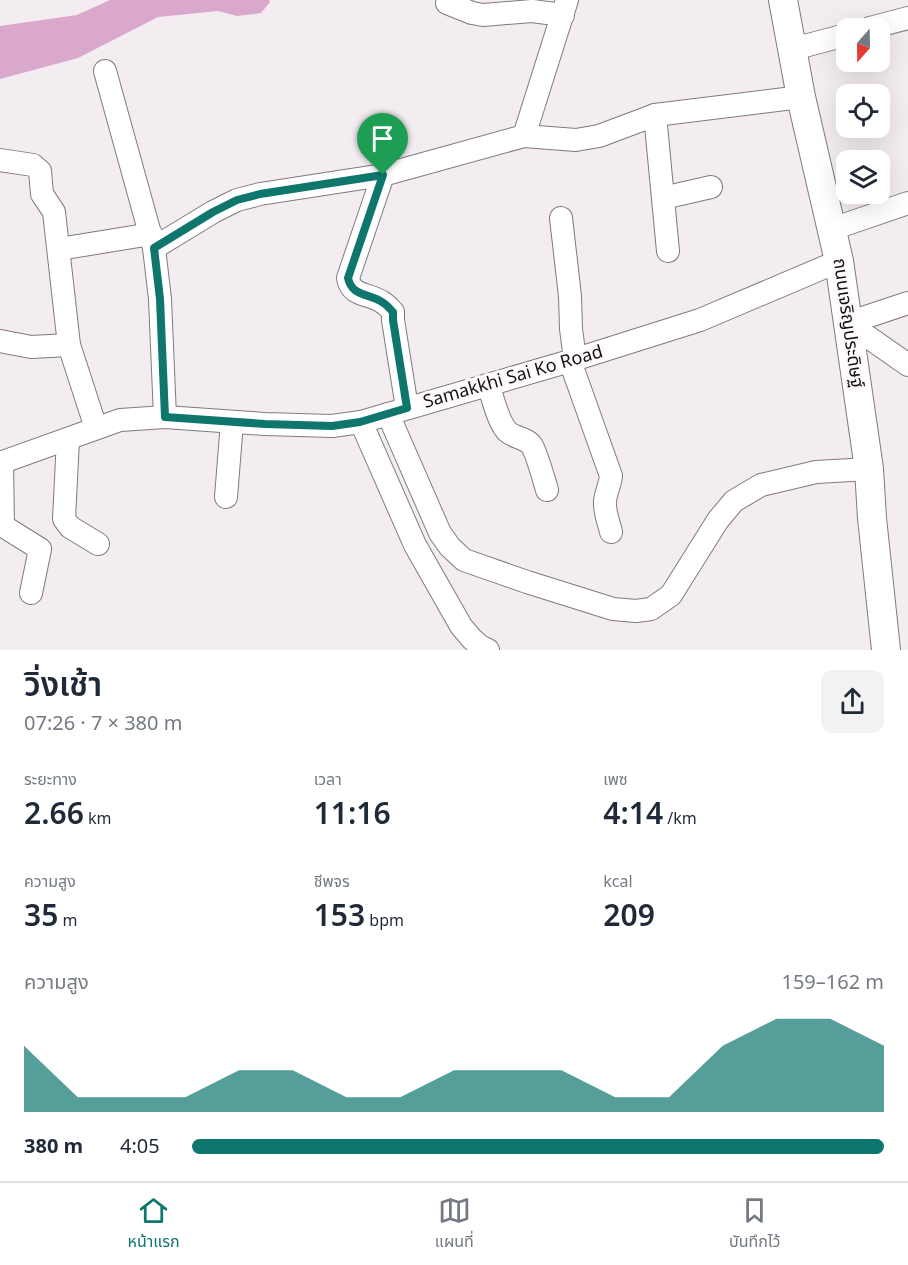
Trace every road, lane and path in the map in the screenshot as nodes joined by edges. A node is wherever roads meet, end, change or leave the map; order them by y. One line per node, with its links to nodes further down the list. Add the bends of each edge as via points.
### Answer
1 (783, 0): 7 (main road, ถนนเจริญประดิษฐ์)
2 (447, 3): 3 (street, via 483,15)
3 (565, 8): 11 (street)
4 (908, 18): 5 (street)
5 (890, 23)
6 (836, 38): 7 (street)
7 (793, 49): 9 (main road, ถนนเจริญประดิษฐ์)
8 (105, 71): 19 (street)
9 (801, 97): 10 (street); 18 (main road, ถนนเจริญประดิษฐ์)
10 (655, 116): 11 (street, via 576,140); 15 (street)
11 (524, 136): 13 (street)
12 (0, 160): 20 (street, via 33,165 40,171 42,195 54,212)
13 (383, 175): 19 (street, via 237,200); 30 (street, via 348,278 353,290 382,302 393,312)
14 (711, 187): 15 (street)
15 (663, 198): 21 (street)
16 (908, 203): 18 (street)
17 (561, 218): 27 (street)
18 (832, 229): 22 (main road, ถนนเจริญประดิษฐ์)
19 (153, 241): 20 (street); 31 (street, via 160,299)
20 (59, 249): 26 (street)
21 (668, 252)
22 (839, 261): 24 (main road, ถนนเจริญประดิษฐ์); 27 (street, Samakkhi Sai Ko Road, via 700,320)
23 (908, 303): 24 (street)
24 (848, 323): 28 (street); 37 (main road, ถนนเจริญประดิษฐ์)
25 (0, 340): 26 (street, via 31,347)
26 (69, 345): 34 (street)
27 (572, 360): 29 (street, Samakkhi Sai Ko Road); 40 (street, via 611,476 605,501)
28 (908, 365)
29 (488, 385): 30 (street, Samakkhi Sai Ko Road); 38 (street, via 506,430 532,446)
30 (397, 411): 33 (street, Samakkhi Sai Ko Road); 37 (street, via 440,533 450,548 464,560 613,609 651,609 671,595 718,520 734,501 761,485 816,472)
31 (165, 417): 32 (street, Samakkhi Sai Ko Road); 34 (street, Samakkhi Sai Ko Road, via 120,420)
32 (232, 422): 33 (street, Samakkhi Sai Ko Road, via 332,426); 39 (street)
33 (360, 422): 43 (street, via 415,545 461,626)
34 (96, 428): 35 (street, Samakkhi Sai Ko Road)
35 (68, 439): 36 (street, Samakkhi Sai Ko Road); 41 (street, via 64,519 70,527)
36 (1, 462): 42 (street, via 3,526 40,549)
37 (869, 469): 44 (main road, ถนนเจริญประดิษฐ์)
38 (547, 490)
39 (226, 497)
40 (611, 532)
41 (99, 544)
42 (31, 593)
43 (488, 650)
44 (886, 650)

